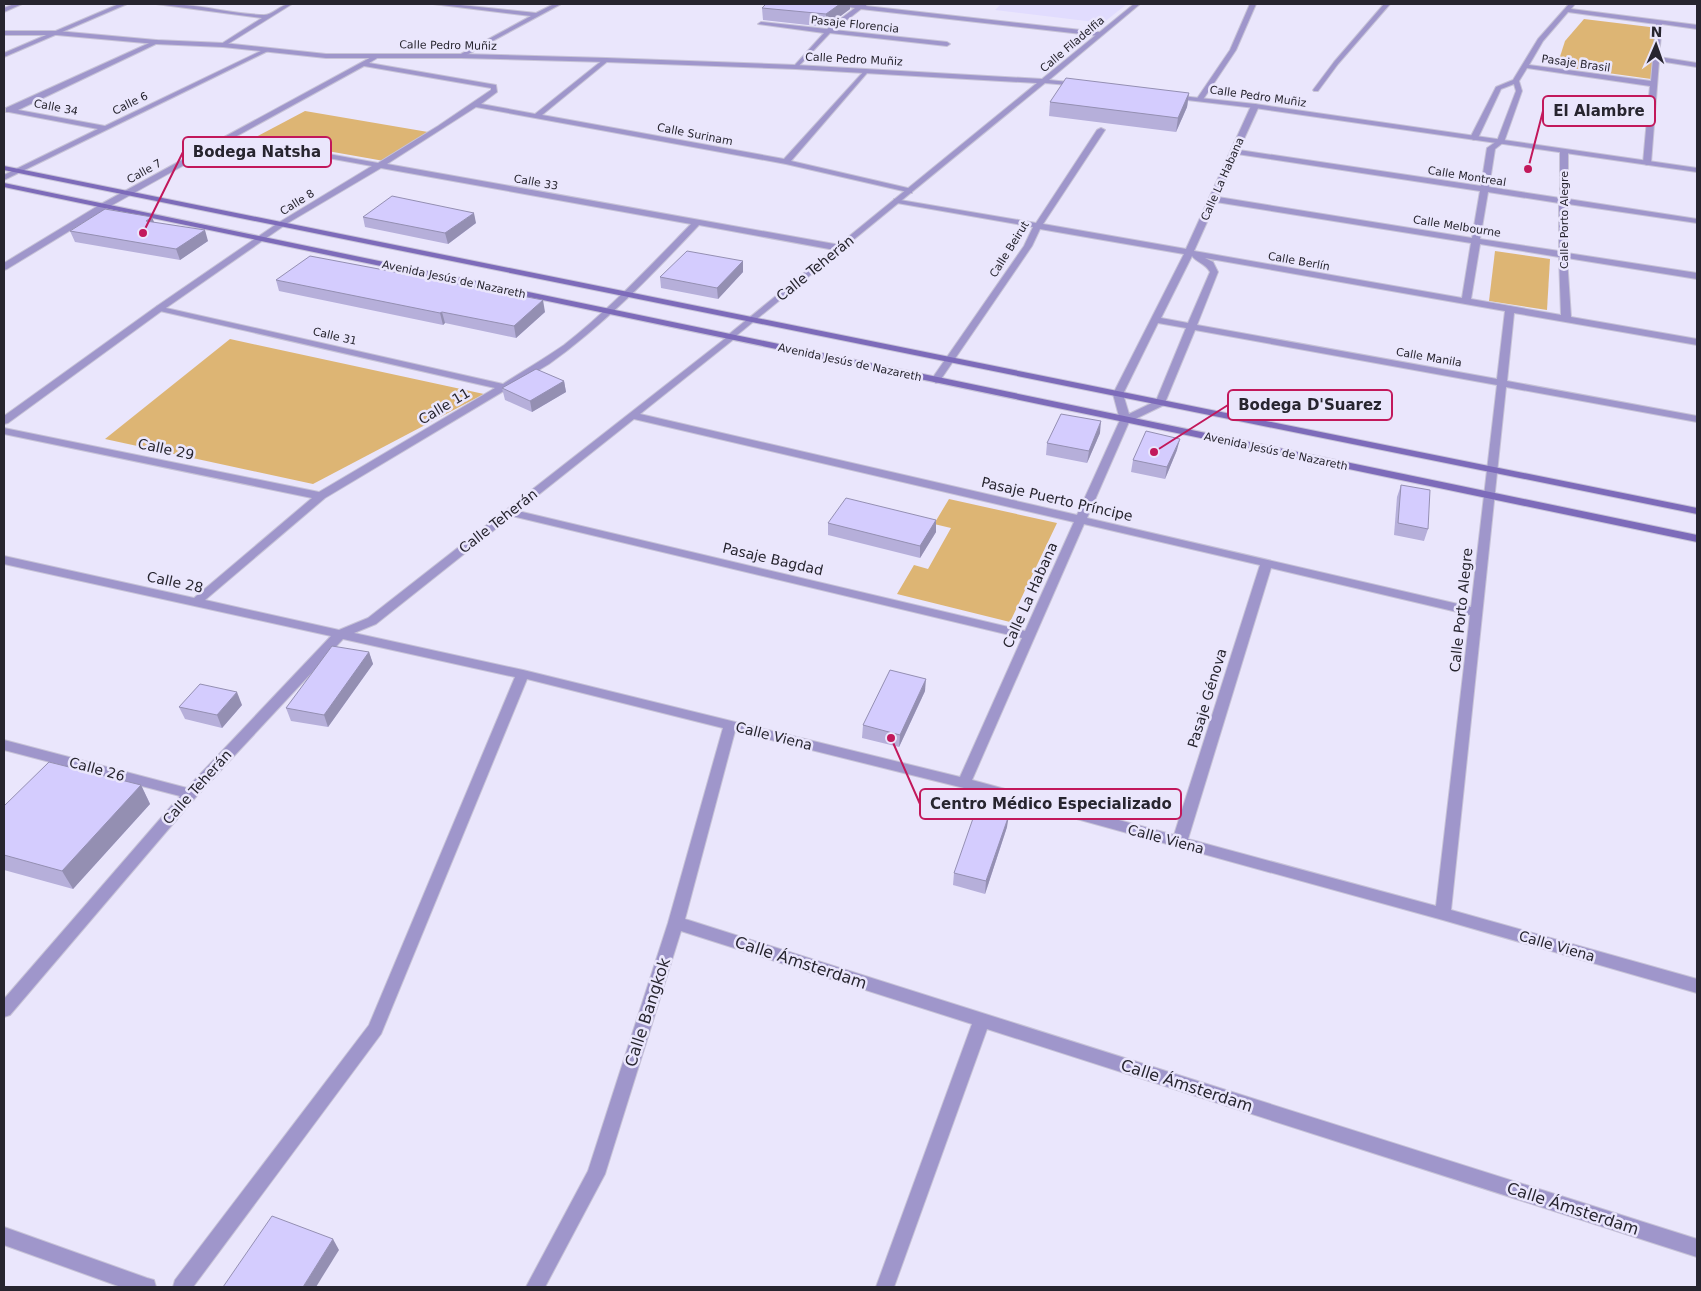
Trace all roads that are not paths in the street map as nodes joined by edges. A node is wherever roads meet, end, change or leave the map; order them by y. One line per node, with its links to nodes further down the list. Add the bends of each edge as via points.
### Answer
1 (19, 4): 13 (street)
2 (124, 4): 22 (street)
3 (159, 4): 16 (street)
4 (289, 4): 16 (street)
5 (436, 4): 15 (street)
6 (558, 4): 15 (street)
7 (834, 4): 12 (street)
8 (1137, 4): 23 (street, Calle Filadelfia)
9 (1253, 4): 44 (street, via 1232,50)
10 (1387, 4): 42 (street)
11 (1572, 4): 14 (street)
12 (862, 5): 20 (street); 23 (street)
13 (4, 10)
14 (1566, 10): 17 (street); 35 (street, via 1540,40)
15 (537, 15): 30 (street)
16 (268, 17): 26 (street)
17 (1659, 22): 19 (street); 31 (street)
18 (761, 24): 20 (street, Pasaje Florencia)
19 (1697, 27)
20 (829, 31): 25 (street, Pasaje Florencia); 36 (street)
21 (4, 33): 22 (street, Calle Pedro Muñiz)
22 (57, 33): 24 (street, Calle Pedro Muñiz); 28 (street)
23 (1099, 34): 38 (street, Calle Filadelfia)
24 (156, 42): 26 (street, Calle Pedro Muñiz); 47 (street)
25 (947, 44)
26 (223, 45): 27 (street, Calle Pedro Muñiz)
27 (267, 50): 29 (street, Calle Pedro Muñiz, via 326,56); 49 (street, Calle 6)
28 (4, 55)
29 (377, 56): 30 (street, Calle Pedro Muñiz); 33 (street, Calle 7)
30 (461, 56): 32 (street, Calle Pedro Muñiz)
31 (1657, 59): 34 (street); 40 (street)
32 (606, 60): 36 (street, Calle Pedro Muñiz); 48 (street)
33 (363, 64): 45 (street, Calle 8, via 494,86 495,91); 51 (street, Calle 7)
34 (1697, 64)
35 (1525, 66): 39 (street); 40 (street, Pasaje Brasil)
36 (796, 67): 37 (street, Calle Pedro Muñiz)
37 (865, 72): 38 (street, Calle Pedro Muñiz); 56 (street)
38 (1043, 81): 41 (street, Calle Pedro Muñiz); 65 (street, Calle Teherán)
39 (1516, 81): 52 (street, via 1498,88); 53 (street, via 1519,91)
40 (1654, 84): 57 (street)
41 (1082, 86)
42 (1316, 90)
43 (1160, 95): 44 (street, Calle Pedro Muñiz)
44 (1200, 100): 46 (street, Calle Pedro Muñiz)
45 (475, 105): 48 (street, Calle Surinam); 58 (street, Calle 8)
46 (1255, 106): 52 (street, Calle Pedro Muñiz); 54 (street, Calle La Habana)
47 (6, 109): 49 (street)
48 (537, 116): 56 (street, Calle Surinam)
49 (103, 128): 60 (street, Calle 6)
50 (1101, 130): 74 (street, Calle Beirut)
51 (228, 138): 58 (street, Calle 33); 66 (street, Calle 7)
52 (1474, 138): 53 (street, Calle Pedro Muñiz)
53 (1500, 142): 55 (street, Calle Pedro Muñiz); 64 (street, via 1491,148)
54 (1234, 151): 64 (street, Calle Montreal); 67 (street, Calle La Habana)
55 (1564, 151): 57 (street, Calle Pedro Muñiz); 69 (street, Calle Porto Alegre)
56 (786, 162): 65 (street, Calle Surinam)
57 (1647, 163): 61 (street, Calle Pedro Muñiz)
58 (377, 164): 72 (street, Calle 33); 73 (street, Calle 8)
59 (4, 168): 60 (main road, Avenida Jesús de Nazareth)
60 (18, 170): 62 (street, Calle 6); 66 (main road, Avenida Jesús de Nazareth)
61 (1697, 170)
62 (4, 178)
63 (4, 185): 70 (main road, Avenida Jesús de Nazareth)
64 (1484, 190): 69 (street, Calle Montreal); 76 (street)
65 (909, 191): 68 (street, Calle Teherán)
66 (128, 193): 70 (street, Calle 7); 73 (main road, Avenida Jesús de Nazareth)
67 (1213, 198): 76 (street, Calle Melbourne); 78 (street, Calle La Habana)
68 (897, 201): 74 (street, Calle Berlín); 77 (street, Calle Teherán)
69 (1564, 201): 71 (street, Calle Montreal); 79 (street, Calle Porto Alegre)
70 (104, 206): 75 (main road, Avenida Jesús de Nazareth); 80 (street, Calle 7)
71 (1697, 222)
72 (696, 223): 77 (street, Calle 33); 82 (street, Calle 11)
73 (281, 224): 75 (street, Calle 8); 82 (main road, Avenida Jesús de Nazareth)
74 (1037, 227): 78 (street, Calle Berlín); 93 (street, Calle Beirut, via 1028,246)
75 (259, 238): 84 (street, Calle 8); 86 (main road, Avenida Jesús de Nazareth)
76 (1476, 241): 79 (street, Calle Melbourne); 83 (street)
77 (840, 248): 89 (street, Calle Teherán)
78 (1188, 252): 83 (street, Calle Berlín); 88 (street, Calle La Habana); 90 (street, via 1210,264 1214,272)
79 (1563, 255): 81 (street, Calle Melbourne); 87 (street, Calle Porto Alegre)
80 (4, 267)
81 (1697, 276)
82 (626, 295): 86 (street, Calle 11); 89 (main road, Avenida Jesús de Nazareth)
83 (1466, 301): 85 (street, Calle Berlín)
84 (160, 308): 96 (street, Calle 31); 102 (street, Calle 8)
85 (1510, 309): 87 (street, Calle Berlín); 95 (street, Calle Porto Alegre)
86 (609, 312): 91 (main road, Avenida Jesús de Nazareth); 96 (street, Calle 11, via 575,342)
87 (1566, 319): 92 (street, Calle Berlín)
88 (1156, 320): 90 (street, Calle Manila); 97 (street, Calle La Habana)
89 (751, 321): 91 (street, Calle Teherán); 93 (main road, Avenida Jesús de Nazareth)
90 (1192, 327): 95 (street, Calle Manila); 98 (street)
91 (731, 337): 94 (main road, Avenida Jesús de Nazareth); 99 (street, Calle Teherán)
92 (1697, 342)
93 (949, 360): 94 (street, Calle Beirut); 97 (main road, Avenida Jesús de Nazareth)
94 (936, 380): 101 (main road, Avenida Jesús de Nazareth)
95 (1502, 383): 100 (street, Calle Manila); 104 (street, Calle Porto Alegre)
96 (504, 387): 105 (street, Calle 11)
97 (1118, 394): 98 (main road, Avenida Jesús de Nazareth); 101 (street)
98 (1160, 403): 101 (street); 104 (main road, Avenida Jesús de Nazareth)
99 (632, 415): 108 (street, Calle Teherán); 109 (street, Pasaje Puerto Príncipe)
100 (1697, 419)
101 (1125, 420): 106 (main road, Avenida Jesús de Nazareth); 109 (street, Calle La Habana)
102 (4, 421)
103 (4, 431): 105 (street, Calle 29)
104 (1492, 470): 106 (street, Calle Porto Alegre); 107 (main road, Avenida Jesús de Nazareth)
105 (321, 496): 113 (street, Calle 11)
106 (1489, 496): 110 (main road, Avenida Jesús de Nazareth); 114 (street, Calle Porto Alegre)
107 (1697, 511)
108 (509, 512): 115 (street, Calle Teherán, via 372,621); 116 (street, Pasaje Bagdad)
109 (1080, 520): 112 (street, Pasaje Puerto Príncipe); 116 (street, Calle La Habana)
110 (1697, 540)
111 (4, 560): 113 (street, Calle 28)
112 (1267, 563): 114 (street, Pasaje Puerto Príncipe); 122 (street, Pasaje Génova)
113 (196, 602): 115 (street, Calle 28)
114 (1476, 612): 123 (street, Calle Porto Alegre)
115 (340, 634): 117 (street, Calle Viena); 121 (street, Calle Teherán)
116 (1029, 636): 120 (street, Calle La Habana)
117 (523, 674): 118 (street, Calle Viena); 131 (street, via 375,1029)
118 (730, 726): 120 (street, Calle Viena); 124 (street, Calle Bangkok)
119 (4, 745): 121 (street, Calle 26)
120 (964, 783): 122 (street, Calle Viena)
121 (190, 794): 126 (street, Calle Teherán)
122 (1179, 843): 123 (street, Calle Viena)
123 (1443, 914): 125 (street, Calle Viena)
124 (676, 922): 127 (street, Calle Ámsterdam); 132 (street, Calle Bangkok, via 596,1174)
125 (1697, 986)
126 (4, 1010)
127 (982, 1020): 129 (street, Calle Ámsterdam); 133 (street)
128 (4, 1236): 130 (street)
129 (1697, 1248)
130 (147, 1287)
131 (182, 1287)
132 (535, 1287)
133 (885, 1287)

